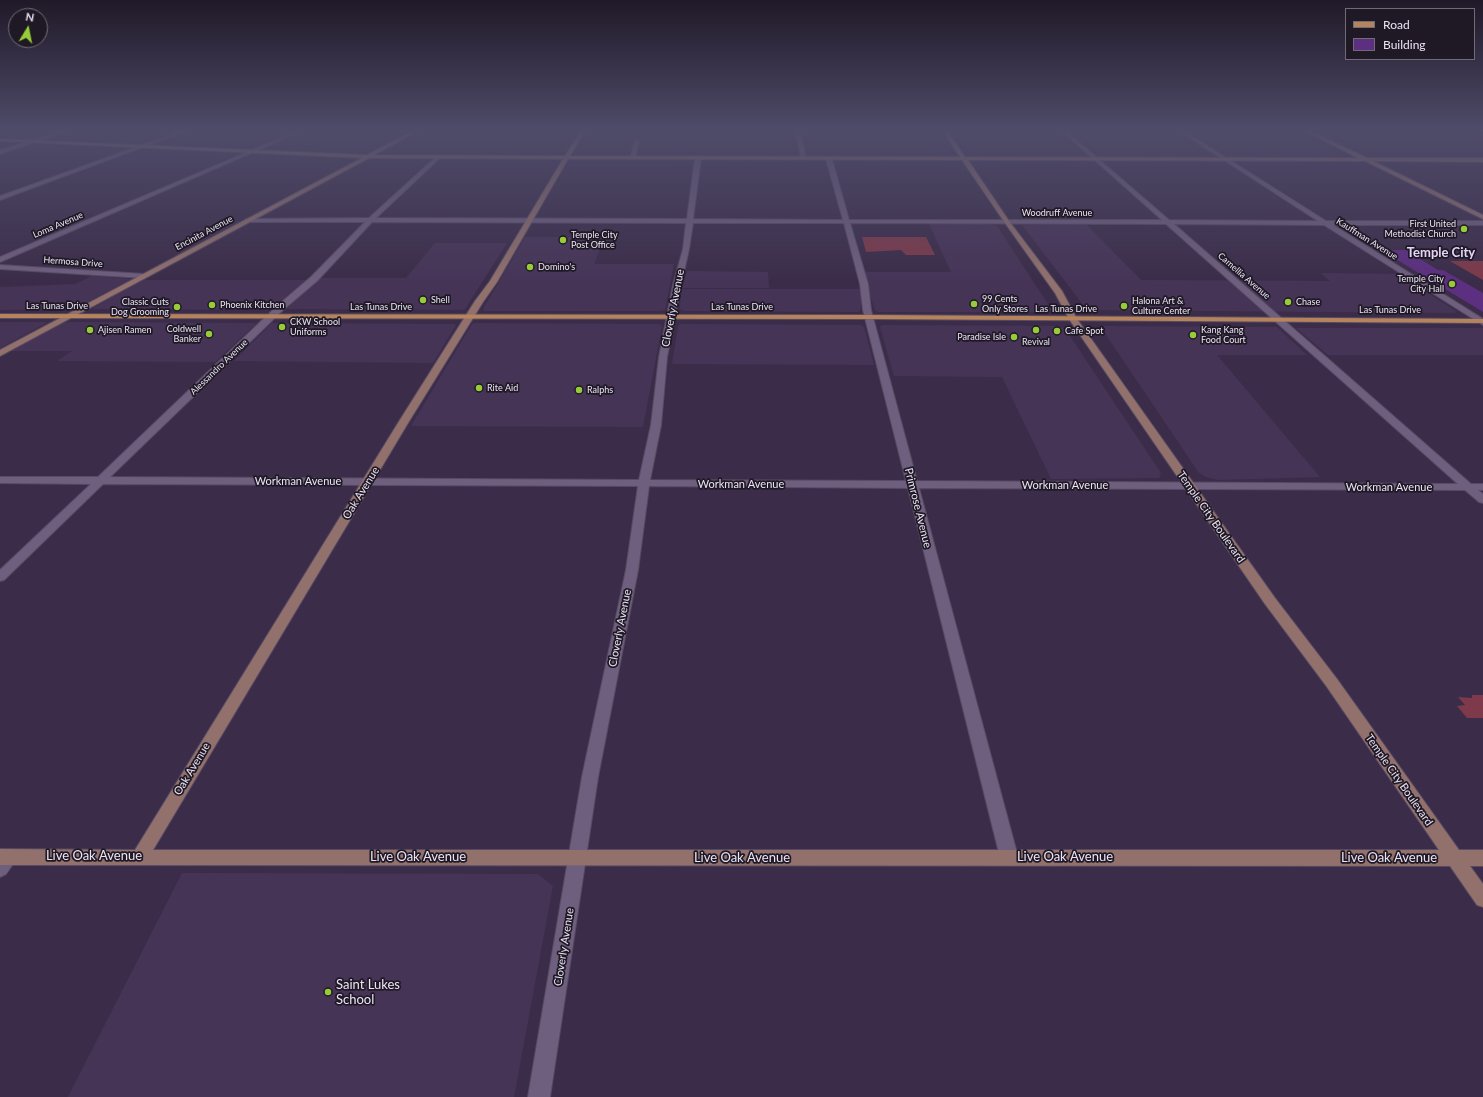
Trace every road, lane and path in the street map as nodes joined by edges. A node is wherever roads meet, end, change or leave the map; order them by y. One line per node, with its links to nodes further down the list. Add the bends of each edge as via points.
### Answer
1 (43, 182): 12 (street)
2 (180, 182): 23 (street, Loma Avenue)
3 (319, 182): 14 (street, Encinita Avenue)
4 (412, 182): 15 (street, Alessandro Avenue)
5 (552, 182): 16 (street, Oak Avenue)
6 (694, 182): 17 (street, Cloverly Avenue)
7 (835, 182): 18 (street, Primrose Avenue)
8 (980, 182): 19 (street, Temple City Boulevard)
9 (1122, 182): 20 (street, Camellia Avenue)
10 (1262, 182): 21 (street, Kauffman Avenue)
11 (1412, 182): 13 (street)
12 (0, 198)
13 (1483, 217)
14 (248, 220): 15 (street, Woodruff Avenue); 25 (street, Encinita Avenue)
15 (372, 220): 16 (street, Woodruff Avenue); 28 (street, Alessandro Avenue, via 324,269)
16 (528, 220): 17 (street, Woodruff Avenue); 29 (street, Oak Avenue, via 496,277)
17 (688, 221): 18 (street, Woodruff Avenue); 30 (street, Cloverly Avenue, via 686,249)
18 (845, 221): 19 (street, Woodruff Avenue); 31 (street, Primrose Avenue, via 864,284)
19 (1007, 222): 20 (street, Woodruff Avenue); 32 (street, Temple City Boulevard, via 1059,293)
20 (1168, 222): 21 (street, Woodruff Avenue); 33 (street, Camellia Avenue)
21 (1324, 222): 22 (street, Woodruff Avenue); 34 (street, Kauffman Avenue)
22 (1483, 223)
23 (0, 260)
24 (0, 266): 25 (street, Hermosa Drive)
25 (144, 276): 27 (street, Encinita Avenue)
26 (0, 316): 27 (main road, Las Tunas Drive)
27 (69, 316): 28 (main road, Las Tunas Drive); 35 (street, Encinita Avenue)
28 (271, 317): 29 (main road, Las Tunas Drive); 37 (street, Alessandro Avenue)
29 (469, 317): 30 (main road, Las Tunas Drive); 38 (street, Oak Avenue)
30 (672, 317): 31 (main road, Las Tunas Drive); 39 (street, Cloverly Avenue, via 660,375 656,425)
31 (870, 317): 32 (main road, Las Tunas Drive); 40 (street, Primrose Avenue)
32 (1073, 319): 33 (main road, Las Tunas Drive); 41 (street, Temple City Boulevard)
33 (1278, 320): 34 (main road, Las Tunas Drive); 42 (street, Camellia Avenue)
34 (1482, 321)
35 (0, 352)
36 (0, 480): 37 (street, Workman Avenue)
37 (100, 480): 38 (street, Workman Avenue); 45 (street, Alessandro Avenue)
38 (368, 482): 39 (street, Workman Avenue); 46 (street, Oak Avenue)
39 (644, 483): 40 (street, Workman Avenue); 48 (street, Cloverly Avenue, via 632,570 590,777)
40 (912, 485): 41 (street, Workman Avenue); 47 (street, Primrose Avenue)
41 (1190, 486): 42 (street, Workman Avenue); 49 (street, Temple City Boulevard)
42 (1468, 487): 43 (street, Workman Avenue); 44 (street, Camellia Avenue)
43 (1483, 487)
44 (1483, 500)
45 (0, 577)
46 (140, 856): 48 (street, Live Oak Avenue); 51 (street, Live Oak Avenue)
47 (1009, 857): 48 (street, Live Oak Avenue); 49 (street, Live Oak Avenue)
48 (578, 858): 53 (street, Cloverly Avenue)
49 (1454, 858): 50 (street, Live Oak Avenue); 52 (street, Temple City Boulevard)
50 (1483, 858)
51 (3, 861)
52 (1483, 899)
53 (539, 1097)

